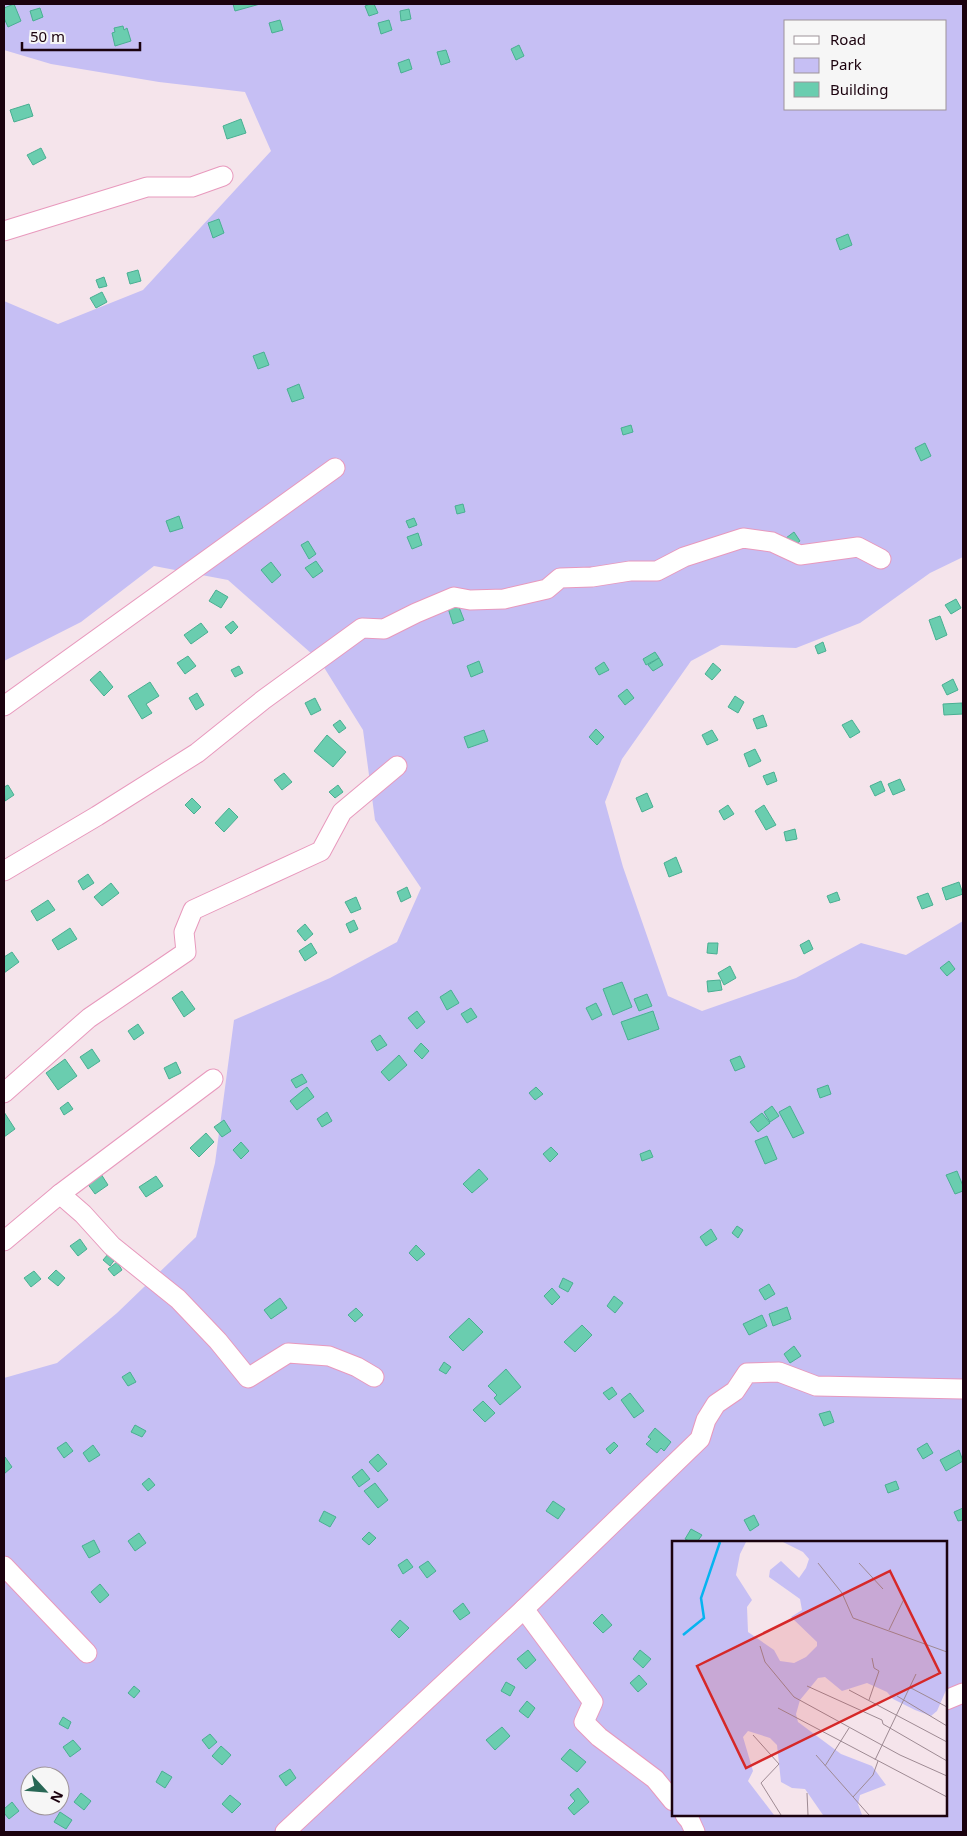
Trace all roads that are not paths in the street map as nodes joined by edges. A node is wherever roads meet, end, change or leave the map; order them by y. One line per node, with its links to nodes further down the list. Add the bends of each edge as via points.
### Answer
1 (223, 176): 2 (street, via 192,187 147,186)
2 (4, 231)
3 (335, 468): 5 (street)
4 (881, 559): 7 (street, via 858,547 800,555 772,542 743,538 684,557 657,571 630,570 592,577 560,578 547,589 504,599 454,597 384,629 362,628 197,753)
5 (4, 706)
6 (397, 766): 9 (street, via 342,812 321,851 193,910 184,932 186,952 89,1018)
7 (4, 871)
8 (213, 1079): 10 (street)
9 (4, 1093)
10 (60, 1194): 11 (street); 12 (street, via 112,1246 178,1299 248,1378 288,1353 329,1356)
11 (4, 1241)
12 (374, 1377)
13 (963, 1389): 15 (street, via 816,1386 779,1372 747,1373 735,1391 716,1404 700,1439)
14 (4, 1566): 16 (street)
15 (524, 1609): 19 (street, via 593,1702 584,1722 598,1737 655,1780); 21 (street)
16 (87, 1653)
17 (963, 1693): 18 (street)
18 (947, 1700)
19 (672, 1800)
20 (686, 1816): 22 (street)
21 (285, 1832)
22 (696, 1832)

